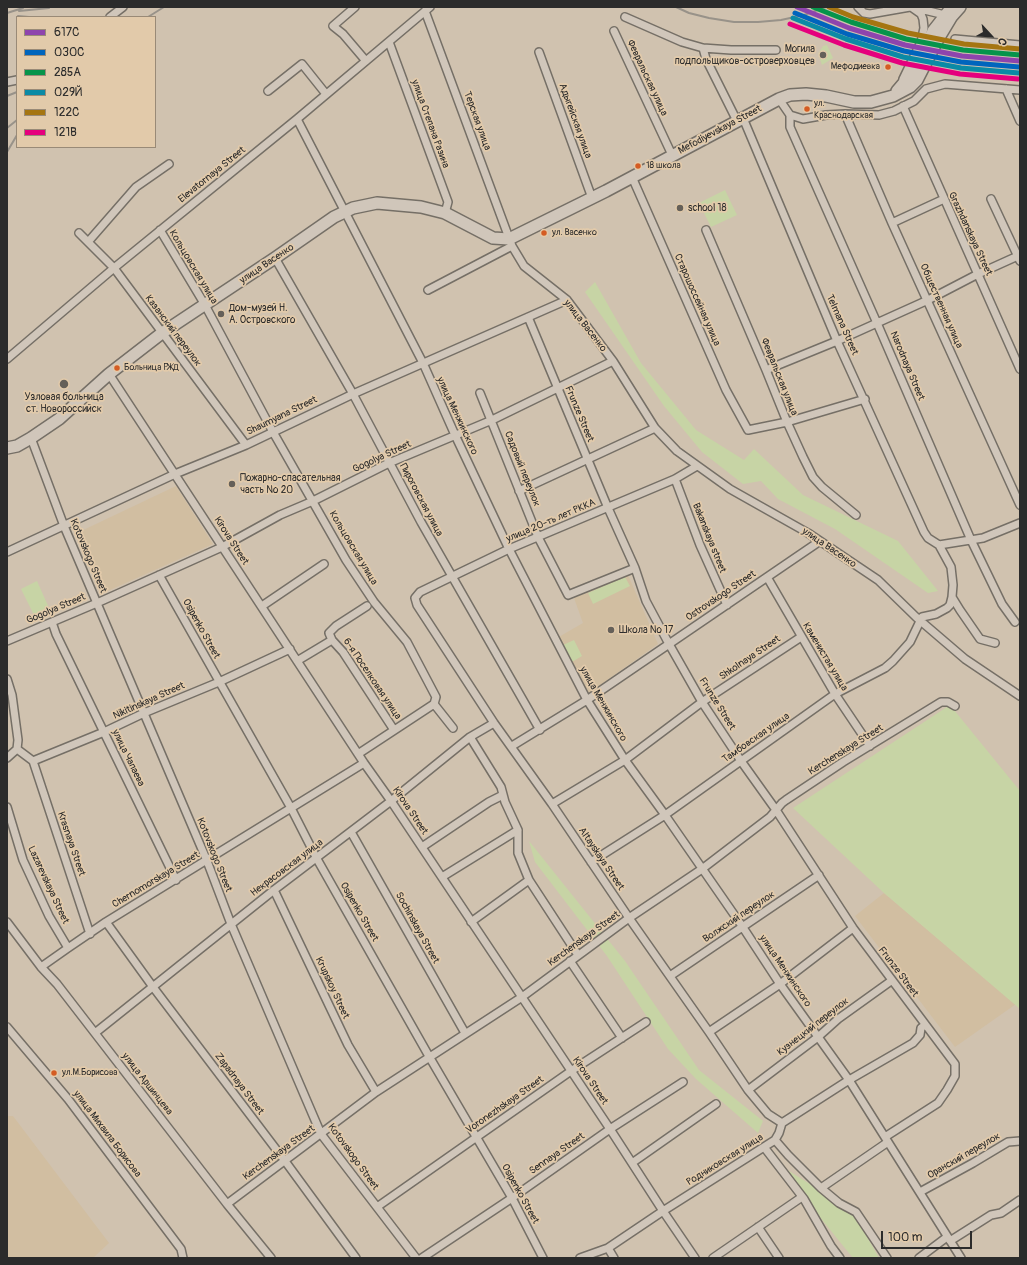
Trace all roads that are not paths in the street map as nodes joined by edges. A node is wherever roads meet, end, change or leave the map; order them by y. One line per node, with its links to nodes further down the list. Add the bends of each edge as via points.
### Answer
1 (123, 7): 8 (street)
2 (355, 7): 17 (street, via 334,26)
3 (911, 7): 6 (street, via 870,14); 7 (street); 22 (street, via 924,19 924,28 911,64)
4 (960, 7): 7 (main road)
5 (429, 8): 12 (street, Elevatornaya Street); 43 (street, Терская улица)
6 (858, 8)
7 (950, 12): 22 (main road, via 933,31 914,71)
8 (111, 16)
9 (625, 17): 14 (street, via 682,42)
10 (614, 31): 30 (street, Февральская улица)
11 (955, 39): 13 (street)
12 (389, 42): 17 (street, Elevatornaya Street); 37 (street, улица Степана Разина, via 448,202)
13 (1020, 45)
14 (703, 48): 15 (street); 28 (street, Telmana Street, via 706,59)
15 (776, 50)
16 (539, 52): 33 (street, Адыгейская улица)
17 (366, 61): 21 (street, Elevatornaya Street)
18 (1006, 89): 19 (street); 24 (street, via 945,84 926,89); 29 (street)
19 (1020, 90)
20 (268, 91): 21 (street, via 302,64)
21 (326, 94): 27 (street, Elevatornaya Street)
22 (893, 96): 23 (main road, Mefodiyevskaya Street, via 871,102 854,102 806,94)
23 (779, 99): 26 (street); 28 (main road, Mefodiyevskaya Street)
24 (903, 106): 25 (street, via 879,115); 35 (street, Grazhdanskaya Street)
25 (845, 114): 26 (street, via 803,119); 38 (street, Общественная улица)
26 (790, 115): 53 (street, Narodnaya Street, via 790,127)
27 (297, 119): 36 (street, улица Менжинского); 39 (street, Elevatornaya Street)
28 (740, 119): 30 (main road, Mefodiyevskaya Street); 55 (street, Telmana Street)
29 (1020, 121)
30 (672, 156): 32 (main road, Mefodiyevskaya Street)
31 (169, 164): 42 (street, via 136,187)
32 (632, 177): 33 (main road, Mefodiyevskaya Street); 67 (street, Старошоссейная улица, via 726,390 748,430)
33 (592, 198): 43 (main road, Mefodiyevskaya Street)
34 (991, 199): 44 (street)
35 (944, 200): 38 (street); 47 (street, Grazhdanskaya Street)
36 (346, 212): 37 (main road, улица Васенко, via 352,208 378,203 421,207); 45 (main road, улица Васенко, via 334,217); 58 (street, улица Менжинского)
37 (445, 213): 43 (main road, улица Васенко, via 493,238)
38 (892, 223): 50 (street, Общественная улица)
39 (160, 230): 46 (street, Elevatornaya Street); 51 (street, Кольцовская улица)
40 (706, 230): 60 (street, Февральская улица)
41 (79, 233): 42 (street, Казанский переулок)
42 (88, 242): 46 (street, Казанский переулок)
43 (510, 242): 48 (street); 49 (street, улица Васенко, via 524,266)
44 (1019, 257): 47 (street)
45 (275, 258): 51 (main road, улица Васенко); 64 (street, Пироговская улица)
46 (114, 268): 54 (street, Казанский переулок); 56 (street, Elevatornaya Street)
47 (978, 274): 50 (street); 59 (street, Grazhdanskaya Street)
48 (428, 290)
49 (567, 300): 52 (street, Shaumyana Street); 57 (street, улица Васенко)
50 (928, 300): 53 (street); 81 (street, Общественная улица)
51 (205, 305): 54 (main road, улица Васенко); 69 (street, Кольцовская улица)
52 (528, 317): 58 (street, Shaumyana Street); 62 (street, Frunze Street)
53 (877, 323): 55 (street); 87 (street, Narodnaya Street)
54 (162, 333): 61 (main road, улица Васенко); 72 (street, Казанский переулок)
55 (837, 341): 60 (street); 65 (street, Telmana Street)
56 (7, 359)
57 (613, 361): 62 (street, Gogolya Street); 68 (street, улица Васенко)
58 (423, 363): 64 (street, Shaumyana Street); 70 (street, улица Менжинского)
59 (1020, 369)
60 (766, 370): 67 (street, Февральская улица)
61 (109, 374): 71 (main road, улица Васенко, via 59,419); 77 (street, Kirova Street)
62 (558, 389): 66 (street, Gogolya Street); 74 (street, Frunze Street)
63 (480, 393): 66 (street, Садовый переулок)
64 (353, 394): 69 (street, Shaumyana Street); 75 (street, Пироговская улица)
65 (865, 399): 67 (street); 89 (street, Telmana Street, via 924,532)
66 (492, 420): 70 (street, Gogolya Street); 79 (street, Садовый переулок)
67 (787, 422): 83 (street, Февральская улица, via 813,477)
68 (655, 428): 74 (street); 76 (street, улица Васенко, via 677,452)
69 (272, 432): 72 (street, Shaumyana Street); 80 (street, Кольцовская улица)
70 (455, 435): 75 (street, Gogolya Street); 91 (street, улица Менжинского)
71 (31, 438): 73 (main road, улица Васенко); 85 (street, Kotovskogo Street)
72 (246, 445): 77 (street, Shaumyana Street)
73 (7, 448)
74 (588, 460): 79 (street); 82 (street, Frunze Street)
75 (389, 463): 80 (street, Gogolya Street); 96 (street, Пироговская улица)
76 (697, 466): 78 (street, улица 20-ть лет РККА); 88 (street, улица Васенко, via 730,489)
77 (175, 474): 85 (street, Shaumyana Street); 90 (street, Kirova Street)
78 (675, 479): 82 (street, улица 20-ть лет РККА); 101 (street, Bakanskaya street)
79 (519, 491): 86 (street, Садовый переулок)
80 (313, 501): 90 (street, Gogolya Street, via 280,515); 121 (street, Кольцовская улица, via 346,560 374,602 406,642 436,696)
81 (1020, 505)
82 (608, 508): 86 (street, улица 20-ть лет РККА); 94 (street, Frunze Street)
83 (856, 515)
84 (1020, 523): 87 (street, via 983,538)
85 (64, 526): 92 (street, Shaumyana Street); 100 (street, Kotovskogo Street)
86 (538, 537): 91 (street, улица 20-ть лет РККА); 94 (street, Садовый переулок, via 568,595)
87 (971, 540): 89 (street); 106 (street, Narodnaya Street, via 1002,604)
88 (820, 541): 97 (street, Ostrovskogo Street); 104 (street, улица Васенко, via 878,580)
89 (939, 545): 98 (street, via 951,567)
90 (222, 547): 95 (street, Gogolya Street); 102 (street, Kirova Street)
91 (509, 549): 96 (street, улица 20-ть лет РККА); 119 (street, улица Менжинского)
92 (7, 552)
93 (324, 564): 102 (street)
94 (635, 568): 111 (street, Frunze Street, via 646,601)
95 (160, 575): 100 (street, Gogolya Street); 115 (street, Osipenko Street)
96 (452, 577): 99 (street, улица 20-ть лет РККА, via 420,592); 127 (street, Пироговская улица)
97 (767, 577): 101 (street, Ostrovskogo Street); 107 (street, Каменистая улица)
98 (952, 597): 104 (street, via 947,608); 110 (street, via 980,639)
99 (415, 598): 124 (street, Altayskaya Street, via 417,605)
100 (97, 603): 105 (street, Gogolya Street); 123 (street, Kotovskogo Street)
101 (726, 604): 111 (street, Ostrovskogo Street)
102 (262, 606): 112 (street, Kirova Street)
103 (367, 606): 108 (street, via 336,626 329,633)
104 (920, 620): 116 (street, Тамбовская улица, via 910,642 885,668); 118 (street, улица Васенко, via 965,659)
105 (52, 622): 109 (street, Gogolya Street); 128 (street, улица Чапаева)
106 (1015, 622)
107 (801, 637): 116 (street, Каменистая улица); 120 (street, Shkolnaya Street)
108 (332, 640): 113 (street); 126 (street, 6-я Поселковая улица, via 343,652)
109 (7, 641)
110 (995, 643)
111 (669, 644): 119 (street, Ostrovskogo Street); 120 (street, Frunze Street)
112 (290, 649): 113 (street, Kirova Street); 115 (street, Nikitinskaya Street)
113 (297, 661): 133 (street, Kirova Street)
114 (7, 679): 117 (street)
115 (219, 682): 123 (street, Nikitinskaya Street); 143 (street, Osipenko Street)
116 (835, 694): 131 (street, Каменистая улица); 137 (street, Тамбовская улица)
117 (9, 695): 132 (street, via 18,740)
118 (1020, 696)
119 (587, 700): 127 (street, Ostrovskogo Street); 135 (street, улица Менжинского)
120 (702, 702): 135 (street, Shkolnaya Street); 137 (street, Frunze Street)
121 (434, 704): 125 (street, Кольцовская улица); 126 (street)
122 (954, 706): 131 (street, Kerchenskaya Street, via 948,702 941,702)
123 (144, 713): 128 (street, Nikitinskaya Street); 150 (street, Kotovskogo Street)
124 (494, 723): 129 (street, Некрасовская улица); 130 (street, Altayskaya Street)
125 (452, 726)
126 (394, 730): 133 (street)
127 (540, 730): 130 (street, Ostrovskogo Street)
128 (104, 732): 136 (street, Nikitinskaya Street); 155 (street, улица Чапаева)
129 (470, 737): 139 (street, via 501,787); 140 (street, Некрасовская улица)
130 (512, 746): 141 (street, Altayskaya Street)
131 (870, 746): 144 (street, Kerchenskaya Street, via 786,800)
132 (17, 749): 134 (street); 136 (street)
133 (358, 754): 138 (street, Kirova Street)
134 (7, 758)
135 (625, 760): 141 (street, Shkolnaya Street); 145 (street, улица Менжинского)
136 (33, 761): 165 (street, Krasnaya Street)
137 (741, 761): 144 (street, Frunze Street); 145 (street, Тамбовская улица)
138 (364, 763): 140 (street, Kirova Street); 143 (street, Chernomorskaya Street)
139 (503, 795): 146 (street); 148 (street)
140 (391, 801): 147 (street, Некрасовская улица); 148 (street, Kirova Street)
141 (552, 804): 151 (street, Altayskaya Street)
142 (7, 807): 166 (street, Lazarevskaya Street, via 23,860 49,916)
143 (291, 808): 149 (street, Osipenko Street); 150 (street, Chernomorskaya Street)
144 (776, 810): 152 (street, Kerchenskaya Street); 153 (street, Frunze Street)
145 (665, 815): 151 (street, Тамбовская улица); 152 (street, улица Менжинского)
146 (518, 830): 154 (street); 156 (street, via 518,853)
147 (350, 832): 149 (street, Некрасовская улица); 180 (street, Sochinskaya Street)
148 (422, 847): 154 (street, Kirova Street)
149 (317, 859): 157 (street, Некрасовская улица); 183 (street, Osipenko Street)
150 (207, 861): 155 (street, Chernomorskaya Street); 162 (street, Kotovskogo Street)
151 (591, 862): 158 (street, Altayskaya Street)
152 (702, 869): 158 (street, Kerchenskaya Street); 163 (street, улица Менжинского)
153 (819, 875): 163 (street, Волжский переулок); 164 (street, Frunze Street)
154 (442, 877): 161 (street, Kirova Street)
155 (176, 880): 160 (street, Chernomorskaya Street)
156 (528, 880): 161 (street); 167 (street)
157 (274, 890): 162 (street, Некрасовская улица); 188 (street, Krupskoy Street, via 348,1045)
158 (629, 918): 167 (street, Kerchenskaya Street); 170 (street, Altayskaya Street)
159 (7, 922): 169 (street, улица Аршинцева)
160 (106, 922): 165 (street, Chernomorskaya Street); 173 (street, Zapadnaya Street)
161 (471, 922): 174 (street, Kirova Street)
162 (231, 924): 173 (street, Некрасовская улица); 192 (street, Kotovskogo Street)
163 (742, 926): 170 (street, Волжский переулок); 172 (street, улица Менжинского)
164 (853, 928): 171 (street, Frunze Street); 172 (street)
165 (90, 934): 166 (street, Chernomorskaya Street)
166 (68, 948): 169 (street, Chernomorskaya Street)
167 (578, 955): 168 (street, Kerchenskaya Street)
168 (570, 961): 174 (street, Kerchenskaya Street); 182 (street)
169 (41, 968): 179 (street, улица Аршинцева, via 57,984)
170 (670, 976): 178 (street, Altayskaya Street)
171 (892, 981): 176 (street, Frunze Street); 181 (street, Кузнецкий переулок)
172 (780, 984): 178 (street); 181 (street, улица Менжинского)
173 (153, 987): 179 (street, Некрасовская улица); 198 (street, Zapadnaya Street)
174 (522, 997): 180 (street, Kerchenskaya Street); 184 (street, Kirova Street)
175 (646, 1022): 182 (street, Voronezhskaya Street)
176 (925, 1025): 185 (street, via 913,1043); 194 (street, Frunze Street, via 955,1064 955,1076 938,1103)
177 (7, 1027): 211 (street, улица Михаила Борисова, via 68,1099 181,1249)
178 (710, 1032): 187 (street, Altayskaya Street)
179 (95, 1033): 205 (street, улица Аршинцева)
180 (465, 1033): 183 (street, Kerchenskaya Street)
181 (818, 1036): 185 (street, улица Менжинского); 187 (street, Кузнецкий переулок)
182 (622, 1038): 184 (street, Voronezhskaya Street)
183 (430, 1058): 188 (street, Kerchenskaya Street); 193 (street, Osipenko Street)
184 (571, 1071): 191 (street, Kirova Street); 193 (street, Voronezhskaya Street)
185 (849, 1080): 190 (street); 194 (street, улица Менжинского)
186 (683, 1082): 191 (street, Sennaya Street)
187 (748, 1090): 190 (street, Altayskaya Street, via 768,1114)
188 (376, 1092): 192 (street, Kerchenskaya Street)
189 (716, 1104): 199 (street)
190 (782, 1123): 195 (street, Родниковская улица)
191 (610, 1129): 199 (street, Kirova Street); 203 (street, Sennaya Street)
192 (321, 1134): 198 (street, Kerchenskaya Street); 206 (street, Kotovskogo Street)
193 (476, 1137): 203 (street, Osipenko Street); 206 (street, Voronezhskaya Street)
194 (887, 1139): 200 (street); 201 (street, улица Менжинского)
195 (774, 1140): 197 (street, Родниковская улица); 200 (street)
196 (1020, 1141): 201 (street, Оранский переулок, via 1008,1142)
197 (764, 1147): 202 (street); 207 (street, Родниковская улица)
198 (285, 1161): 205 (street, Kerchenskaya Street); 213 (street, Zapadnaya Street)
199 (632, 1163): 207 (street, Kirova Street)
200 (821, 1188): 223 (street, via 856,1212)
201 (920, 1192): 209 (street, улица Менжинского)
202 (802, 1197): 208 (street); 222 (street)
203 (512, 1198): 215 (street, Sennaya Street); 216 (street, Osipenko Street)
204 (1020, 1200): 209 (street, via 1002,1213 991,1215)
205 (227, 1204): 212 (street, улица Аршинцева)
206 (377, 1207): 214 (street, Kotovskogo Street)
207 (663, 1211): 210 (street, Родниковская улица); 219 (street, Kirova Street)
208 (758, 1227): 220 (street); 221 (street)
209 (949, 1239): 224 (street); 225 (street, улица Менжинского)
210 (608, 1248): 217 (street, Родниковская улица); 218 (street)
211 (183, 1258)
212 (271, 1258)
213 (356, 1258)
214 (416, 1258)
215 (422, 1258)
216 (543, 1258)
217 (580, 1258)
218 (614, 1258)
219 (695, 1258)
220 (713, 1258)
221 (779, 1258)
222 (840, 1258)
223 (887, 1258)
224 (919, 1258)
225 (960, 1258)

